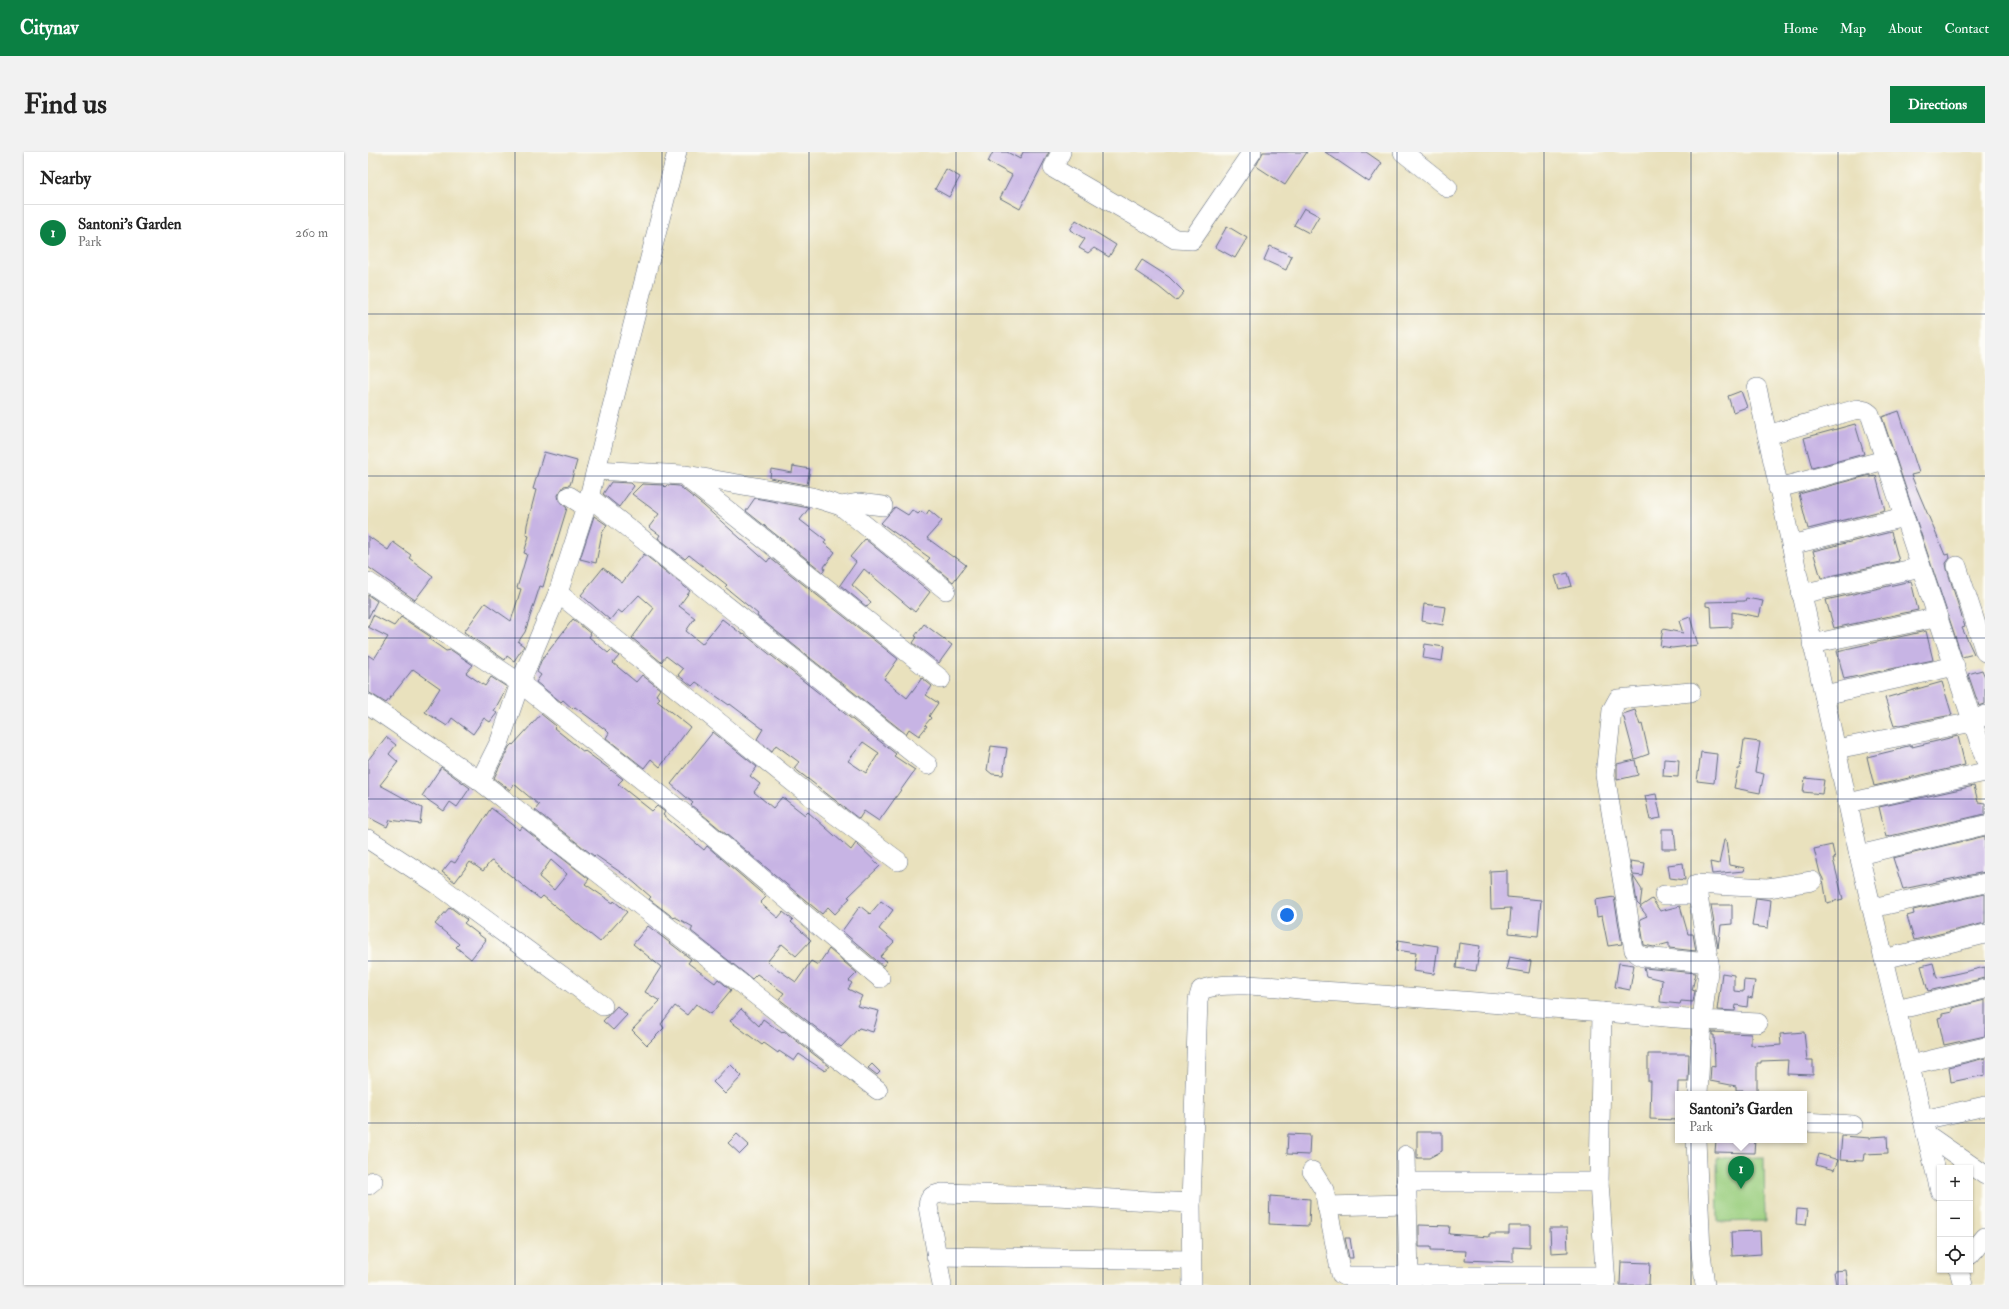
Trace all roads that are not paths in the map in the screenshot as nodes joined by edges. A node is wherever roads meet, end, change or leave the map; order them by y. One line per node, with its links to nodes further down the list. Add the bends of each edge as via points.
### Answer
1 (678, 152): 9 (street)
2 (1060, 152): 3 (street, via 1053,168 1175,239 1192,240)
3 (1252, 152)
4 (1402, 152): 5 (street)
5 (1448, 188)
6 (1756, 388): 7 (street)
7 (1767, 435): 8 (street, via 1857,409 1870,414); 11 (street)
8 (1885, 460): 11 (street); 16 (street)
9 (596, 470): 10 (street); 13 (street)
10 (683, 475): 14 (street, via 812,497); 28 (street)
11 (1778, 488): 17 (street)
12 (569, 496): 13 (street)
13 (588, 502): 22 (street); 36 (street)
14 (840, 506): 15 (street, via 858,503); 21 (street)
15 (883, 506)
16 (1904, 517): 17 (street); 19 (street)
17 (1791, 545): 23 (street)
18 (1957, 566): 26 (street)
19 (1921, 567): 23 (street); 24 (street)
20 (368, 582): 29 (street)
21 (946, 590)
22 (558, 593): 29 (street); 43 (street, via 809,796)
23 (1801, 594): 25 (street)
24 (1939, 618): 25 (street); 27 (street)
25 (1812, 644): 31 (street)
26 (1985, 652)
27 (1954, 666): 31 (street); 33 (street)
28 (941, 679)
29 (520, 683): 38 (street, via 500,741); 52 (street, via 701,827)
30 (1691, 692): 51 (street, via 1618,699 1612,710 1605,775 1634,950 1643,957)
31 (1824, 695): 34 (street)
32 (368, 704): 38 (street)
33 (1979, 718): 34 (street); 35 (street)
34 (1836, 749): 39 (street)
35 (1985, 759)
36 (928, 765)
37 (1985, 772): 39 (street)
38 (480, 781): 61 (street)
39 (1848, 803): 42 (street)
40 (1985, 826): 42 (street)
41 (368, 839): 54 (street, via 437,884)
42 (1859, 855): 48 (street)
43 (898, 861)
44 (1812, 881): 47 (street, via 1768,888 1696,884)
45 (1985, 883): 48 (street)
46 (1664, 895): 47 (street)
47 (1698, 895): 51 (street)
48 (1872, 908): 50 (street)
49 (1985, 934): 50 (street)
50 (1884, 959): 55 (street)
51 (1709, 964): 57 (street)
52 (880, 978)
53 (1985, 989): 55 (street)
54 (604, 1006)
55 (1896, 1010): 60 (street)
56 (1602, 1012): 57 (street); 73 (street); 74 (street, via 1248,986 1211,986 1201,990 1198,1000)
57 (1702, 1020): 58 (street); 62 (street)
58 (1758, 1023)
59 (1985, 1047): 60 (street)
60 (1910, 1065): 66 (street)
61 (878, 1090)
62 (1698, 1091)
63 (1985, 1106): 66 (street)
64 (1807, 1122): 65 (street)
65 (1853, 1125)
66 (1924, 1127): 70 (street); 71 (street)
67 (1696, 1143): 86 (street)
68 (1406, 1155): 72 (street)
69 (1312, 1171): 76 (street, via 1324,1190)
70 (1985, 1175)
71 (1937, 1179)
72 (1406, 1182): 73 (street); 75 (street)
73 (1599, 1182): 83 (street)
74 (1191, 1203): 79 (street, via 942,1192 929,1198 928,1206); 80 (street)
75 (1407, 1204): 76 (street); 82 (street)
76 (1327, 1206): 82 (street, via 1342,1275)
77 (1985, 1237): 78 (street)
78 (1973, 1251)
79 (936, 1256): 80 (street); 84 (street)
80 (1190, 1260): 85 (street)
81 (1960, 1273): 87 (street)
82 (1409, 1277): 83 (street)
83 (1605, 1281)
84 (942, 1285)
85 (1192, 1285)
86 (1705, 1285)
87 (1963, 1285)

